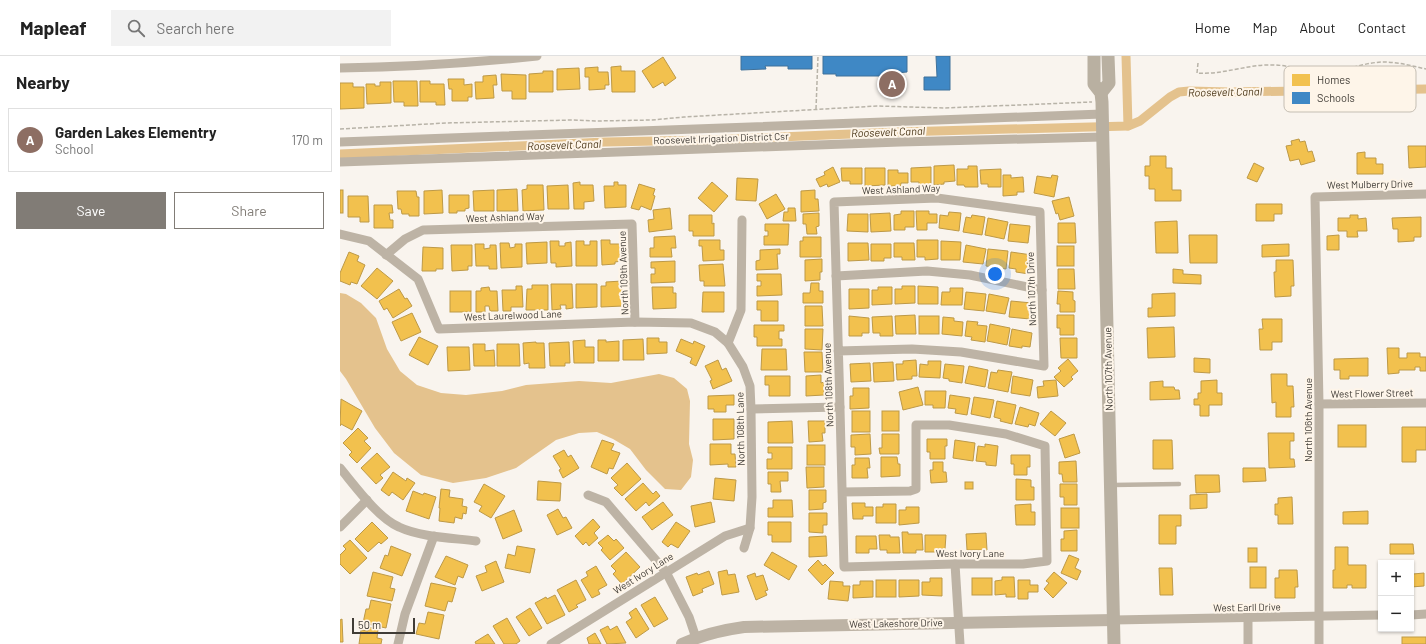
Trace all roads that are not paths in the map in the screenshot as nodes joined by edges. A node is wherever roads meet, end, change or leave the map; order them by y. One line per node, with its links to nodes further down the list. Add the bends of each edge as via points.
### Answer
1 (537, 56): 4 (street)
2 (1094, 56): 6 (main road, North 107th Avenue, via 1094,84)
3 (1108, 56): 6 (main road, North 107th Avenue, via 1109,83)
4 (487, 59): 5 (street)
5 (340, 68)
6 (1102, 107): 7 (main road, North 107th Avenue); 8 (street, Roosevelt Irrigation District Csr)
7 (1102, 137): 9 (street, Roosevelt Irrigation District Csr); 29 (main road, North 107th Avenue)
8 (340, 142)
9 (340, 162)
10 (1426, 194): 11 (street, West Mulberry Drive)
11 (1315, 196): 24 (street, North 106th Avenue)
12 (834, 202): 13 (street, West Ashland Way, via 937,198); 18 (street, North 108th Avenue)
13 (1040, 212): 19 (street, North 107th Drive)
14 (742, 220): 21 (street, via 741,310)
15 (632, 224): 17 (street, West Ashland Way, via 423,230 405,239); 20 (street, North 109th Avenue)
16 (340, 234): 17 (street, West Laurelwood Lane, via 369,241)
17 (386, 255): 20 (street, West Laurelwood Lane, via 418,279 439,329)
18 (836, 276): 19 (street, via 926,271 970,275); 22 (street, North 108th Avenue)
19 (1042, 290): 22 (street, North 107th Drive, via 1044,366 961,352 912,349)
20 (635, 322): 21 (street, West Laurelwood Lane, via 691,323 715,332)
21 (728, 343): 26 (street, North 108th Lane, via 743,367 750,386)
22 (838, 351): 25 (street, North 108th Avenue)
23 (1426, 403): 24 (street, West Flower Street)
24 (1319, 404): 44 (street, North 106th Avenue)
25 (840, 407): 26 (street); 30 (street, North 108th Avenue)
26 (751, 409): 34 (street, North 108th Lane)
27 (340, 468): 32 (street)
28 (1179, 484): 29 (lane)
29 (1110, 485): 46 (main road, North 107th Avenue)
30 (842, 492): 38 (street, West Ivory Lane, via 916,489 916,426 949,425 1006,434 1045,446 1047,561 1023,564); 39 (street, North 108th Avenue)
31 (588, 495): 40 (street, via 606,502)
32 (367, 500): 33 (street); 35 (street, via 385,518 399,527)
33 (340, 527)
34 (750, 528): 37 (street, North 108th Lane); 40 (street, West Ivory Lane, via 725,536)
35 (434, 536): 36 (street); 49 (street, via 405,614)
36 (476, 541)
37 (744, 548)
38 (956, 564): 39 (street, West Ivory Lane); 47 (street)
39 (844, 567)
40 (666, 572): 48 (street, via 686,611); 50 (street, West Ivory Lane)
41 (1426, 614): 43 (street)
42 (1378, 615): 44 (street, West Earll Drive)
43 (1414, 615)
44 (1318, 616): 45 (street, West Earll Drive); 55 (street, North 106th Avenue)
45 (1248, 618): 46 (street, West Earll Drive); 54 (street)
46 (1114, 620): 47 (street, West Lakeshore Drive); 53 (main road, North 107th Avenue)
47 (959, 622): 48 (street, West Lakeshore Drive, via 744,627); 52 (street)
48 (696, 638): 51 (street, West Lakeshore Drive)
49 (398, 644)
50 (551, 644)
51 (682, 644)
52 (960, 644)
53 (1114, 644)
54 (1248, 644)
55 (1319, 644)

